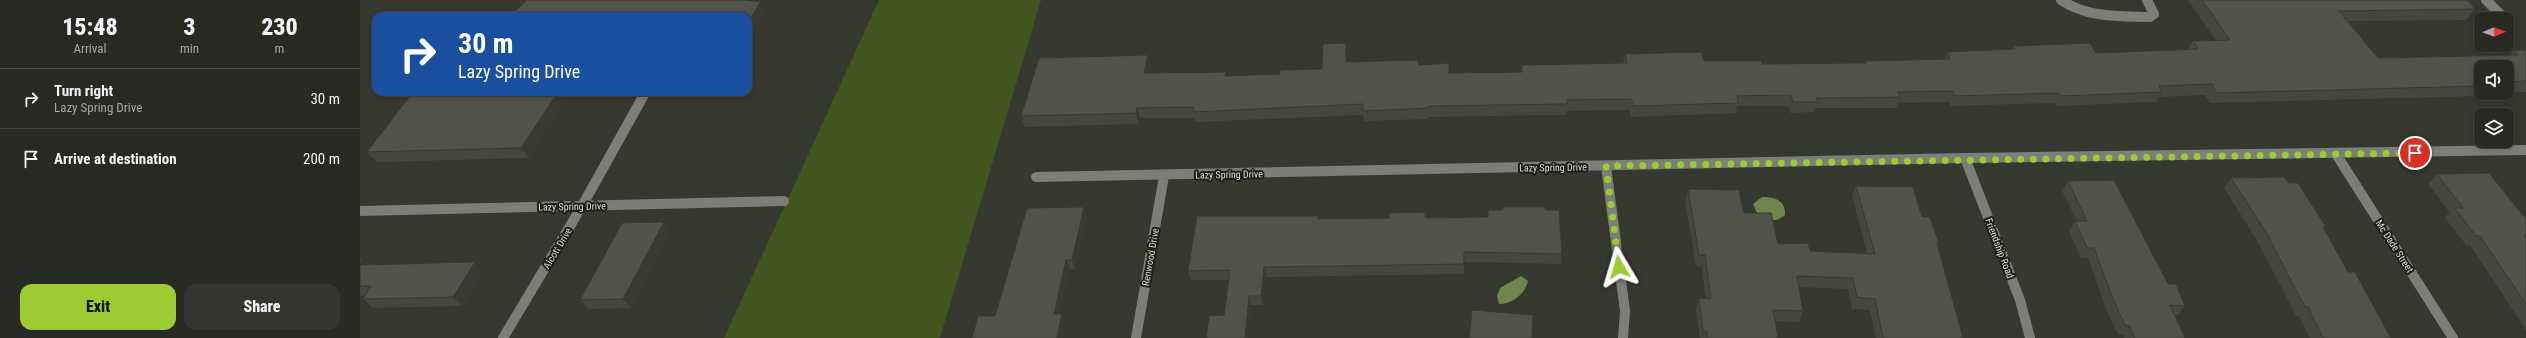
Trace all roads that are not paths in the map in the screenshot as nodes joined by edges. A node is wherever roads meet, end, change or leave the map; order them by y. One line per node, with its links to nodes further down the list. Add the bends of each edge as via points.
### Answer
1 (2061, 0): 2 (street, via 2089,14 2150,17 2154,14)
2 (2147, 0)
3 (2486, 0): 4 (street)
4 (2498, 12)
5 (643, 96): 13 (street, Alcott Drive)
6 (2526, 150): 7 (street, Lazy Spring Drive)
7 (2336, 154): 8 (street, Lazy Spring Drive); 19 (street, Mc Dade Street)
8 (1965, 158): 9 (street, Lazy Spring Drive); 18 (street, Friendship Road, via 2020,300)
9 (1606, 166): 10 (street, Lazy Spring Drive); 17 (street, via 1624,311)
10 (1164, 176): 11 (street, Lazy Spring Drive); 16 (street, Renwood Drive)
11 (1036, 178)
12 (784, 201): 13 (street, Lazy Spring Drive)
13 (582, 206): 14 (street, Lazy Spring Drive); 15 (street, Alcott Drive)
14 (360, 212)
15 (503, 338)
16 (1136, 338)
17 (1623, 338)
18 (2030, 338)
19 (2453, 338)

